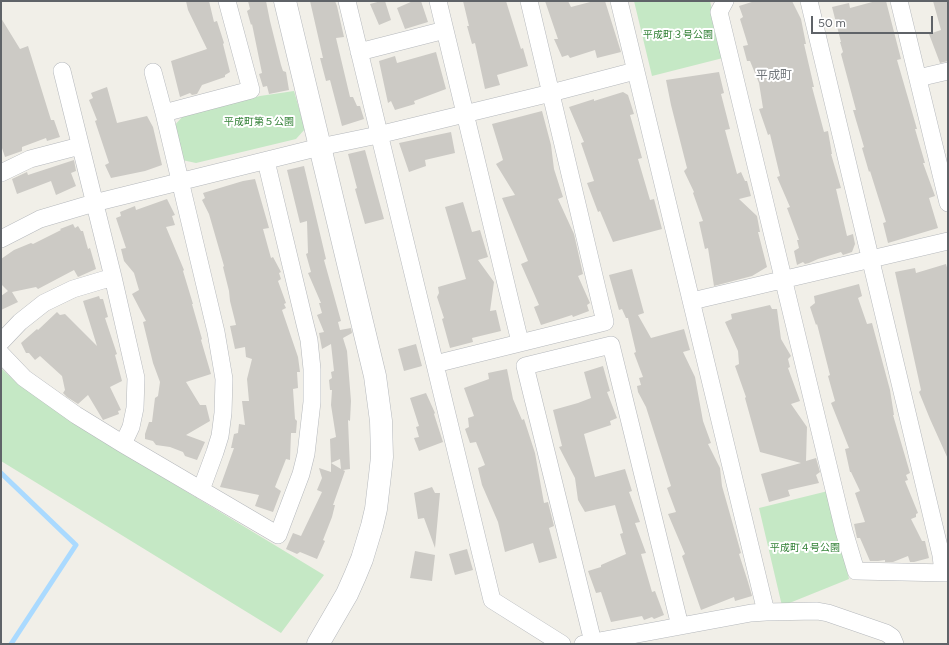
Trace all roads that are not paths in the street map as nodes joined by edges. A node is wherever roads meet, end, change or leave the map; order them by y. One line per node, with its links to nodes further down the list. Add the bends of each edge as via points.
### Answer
1 (227, 1): 18 (street, via 251,90)
2 (285, 1): 22 (street)
3 (347, 1): 11 (street)
4 (438, 1): 10 (street)
5 (529, 1): 17 (street)
6 (618, 1): 13 (street)
7 (725, 1): 33 (street, via 719,12)
8 (809, 1): 31 (street)
9 (899, 1): 16 (street)
10 (445, 30): 11 (street); 19 (street)
11 (359, 52): 20 (street)
12 (62, 71): 21 (street)
13 (635, 71): 17 (street); 34 (street)
14 (948, 71): 16 (street)
15 (153, 72): 18 (street)
16 (918, 78): 24 (street)
17 (551, 93): 19 (street); 36 (street, via 605,322)
18 (164, 113): 26 (street)
19 (466, 114): 20 (street); 36 (street)
20 (378, 135): 22 (street); 38 (street)
21 (80, 146): 25 (street, via 30,159); 27 (street)
22 (320, 147): 23 (street); 45 (street, via 375,376 382,444 376,509 364,554 347,594)
23 (266, 161): 26 (street); 40 (street, via 309,340 312,402 306,454 278,535)
24 (943, 163): 28 (street)
25 (1, 173)
26 (180, 182): 27 (street); 40 (street, via 216,332 224,379 220,436)
27 (94, 203): 29 (street, via 40,219); 32 (street)
28 (948, 203)
29 (1, 239)
30 (948, 241): 31 (street)
31 (870, 260): 33 (street); 41 (street)
32 (113, 277): 35 (street, via 73,289 44,304 20,322); 39 (street, via 136,378 135,408 131,427)
33 (784, 280): 34 (street); 41 (street, via 844,531 856,571)
34 (692, 302): 42 (street)
35 (1, 342)
36 (520, 342): 38 (street)
37 (1, 354): 39 (street, via 24,378)
38 (435, 364): 46 (street, via 492,600)
39 (123, 444): 40 (street)
40 (201, 490)
41 (945, 573)
42 (766, 612): 43 (street); 47 (street, via 828,613 886,634 892,637)
43 (680, 626): 44 (street); 44 (street, via 611,345 525,366)
44 (587, 643)
45 (318, 644)
46 (562, 644)
47 (895, 644)

